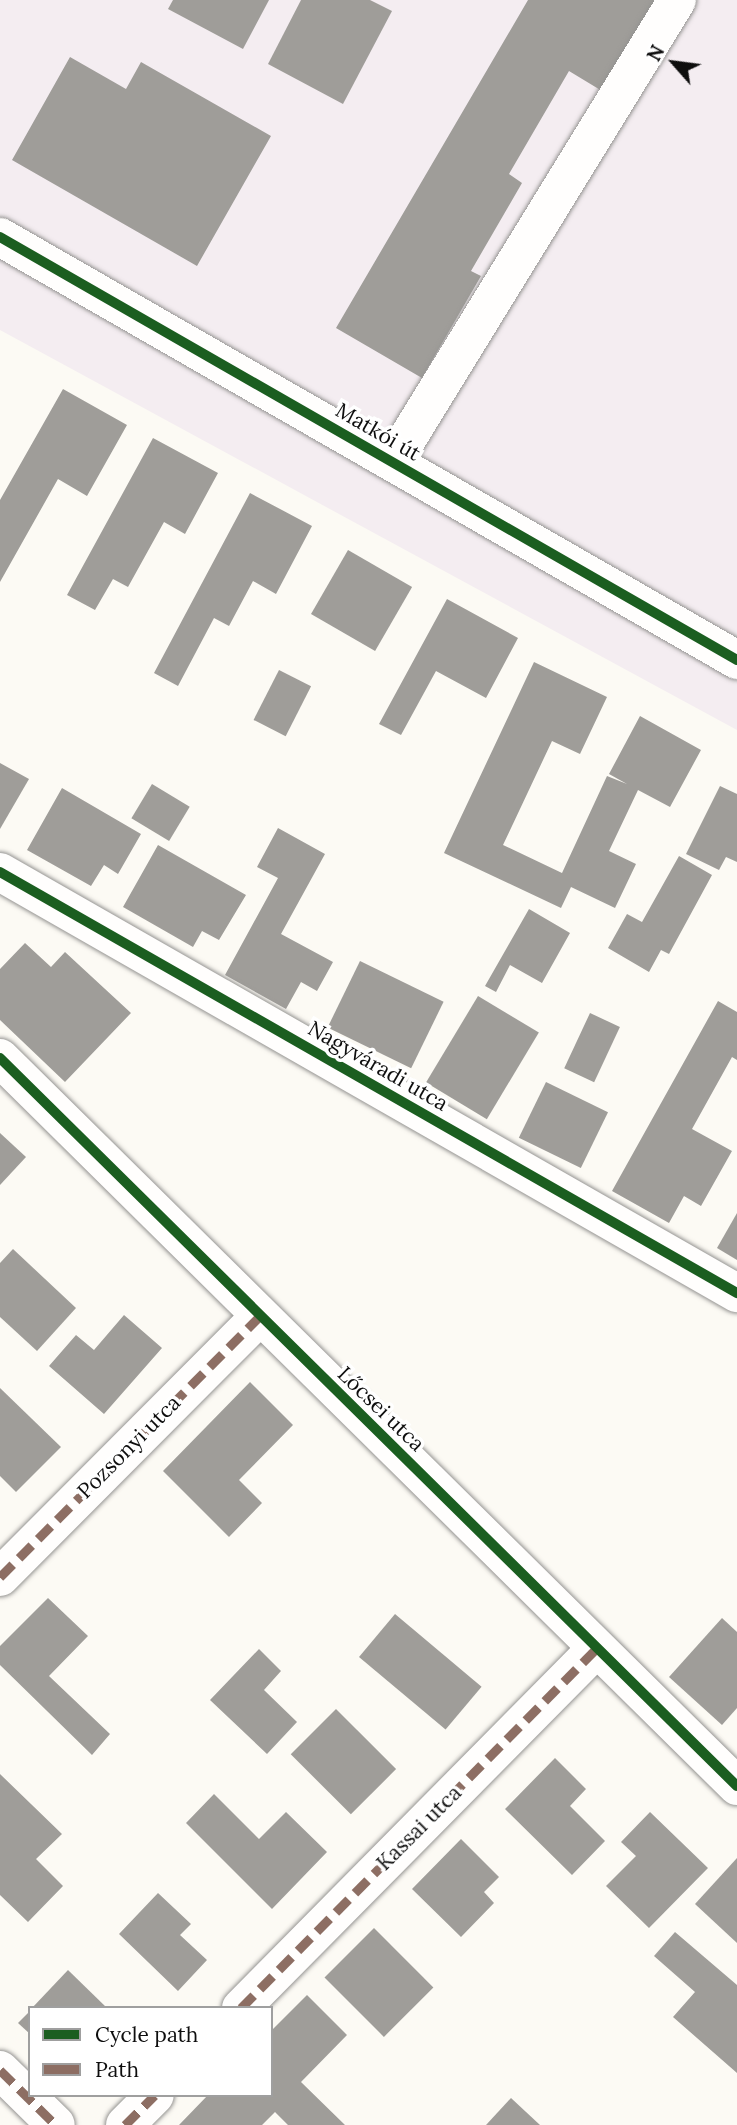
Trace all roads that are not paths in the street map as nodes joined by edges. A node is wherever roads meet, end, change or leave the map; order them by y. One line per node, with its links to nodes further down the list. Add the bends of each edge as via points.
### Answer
1 (677, 0): 3 (street)
2 (0, 237): 3 (street, Matkói út)
3 (393, 462): 4 (street, Matkói út)
4 (737, 660)
5 (0, 872): 7 (street, Nagyváradi utca)
6 (0, 1058): 8 (street, Lőcsei utca)
7 (737, 1293)
8 (259, 1317): 9 (street, Pozsonyi utca); 10 (street, Lőcsei utca)
9 (0, 1577)
10 (597, 1648): 11 (street, Lőcsei utca); 12 (street, Kassai utca)
11 (737, 1786)
12 (243, 2006)
13 (0, 2070): 15 (street)
14 (153, 2097): 16 (street)
15 (56, 2125)
16 (125, 2125)

